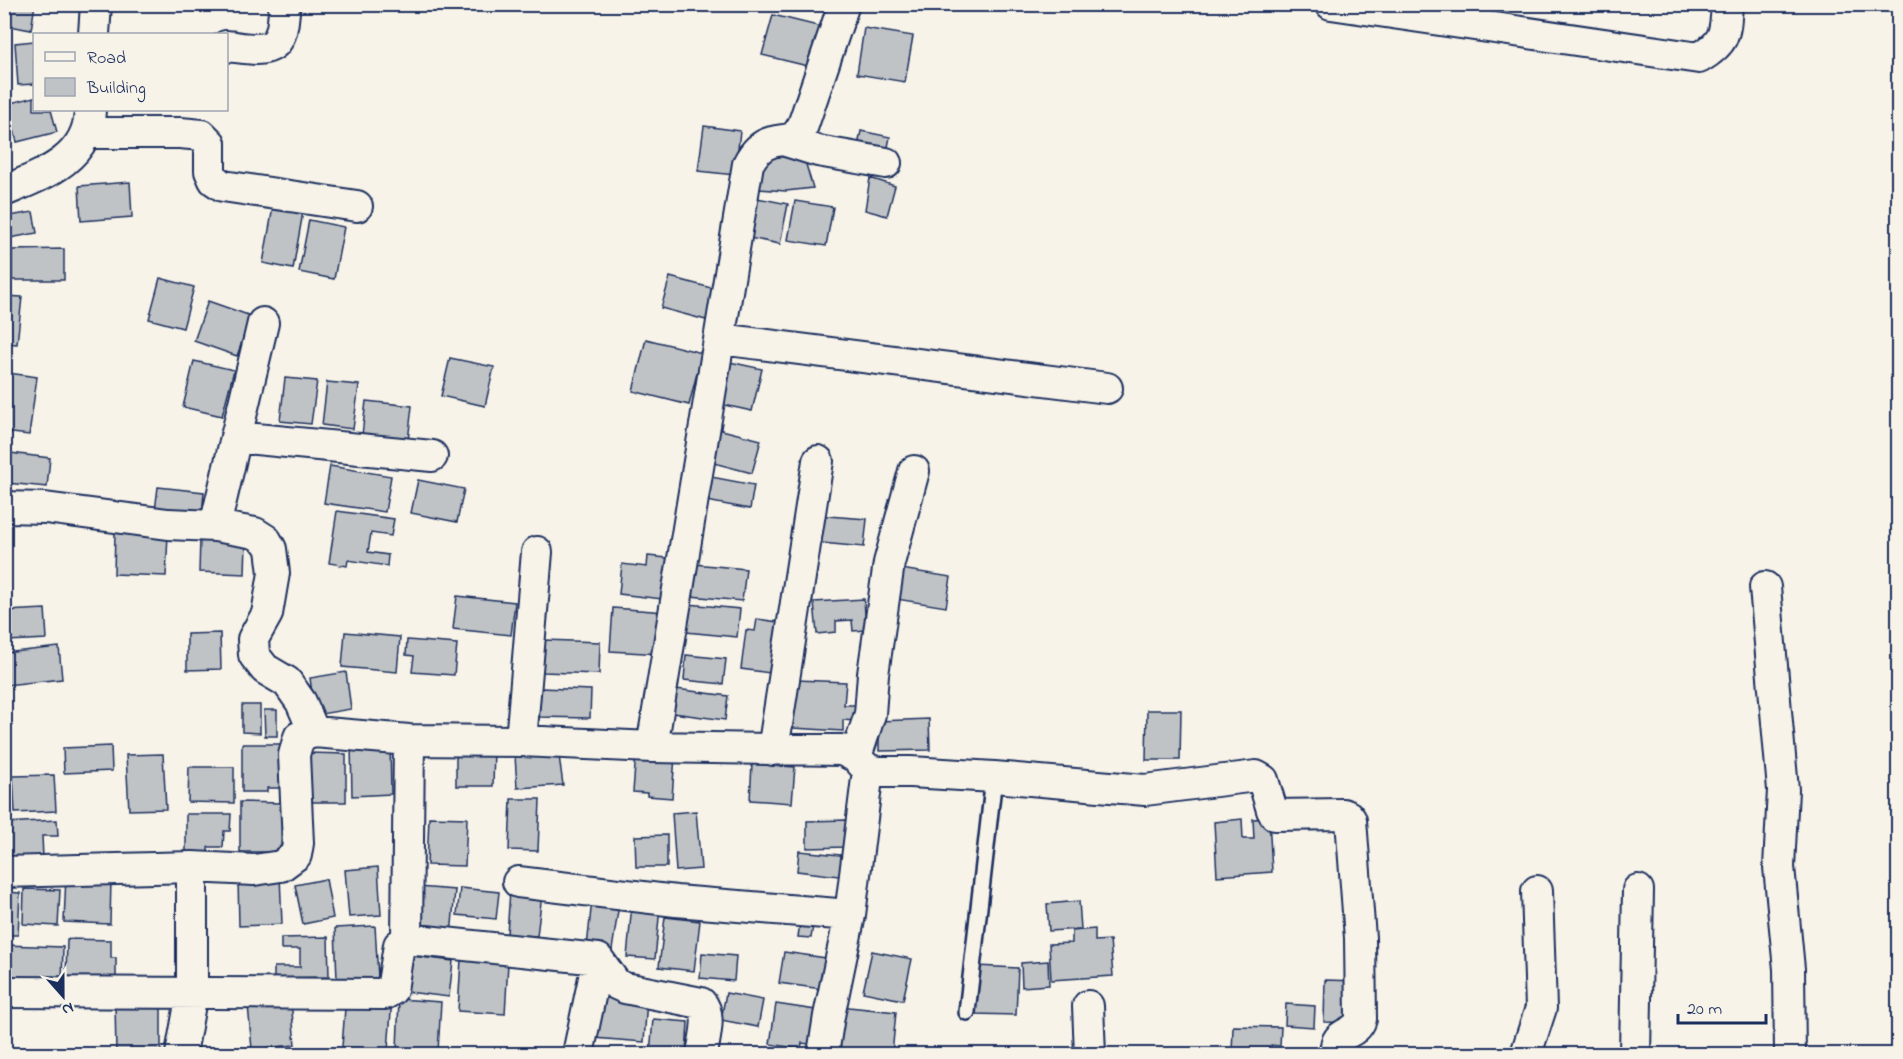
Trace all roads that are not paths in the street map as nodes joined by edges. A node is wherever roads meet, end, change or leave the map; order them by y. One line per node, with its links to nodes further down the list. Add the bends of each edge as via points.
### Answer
1 (96, 4): 6 (street)
2 (285, 4): 7 (street, via 279,38 274,44 262,50)
3 (844, 4): 9 (street, via 803,125 798,135)
4 (1331, 4): 5 (street, via 1699,58 1715,48 1722,37)
5 (1727, 4)
6 (94, 33)
7 (228, 46)
8 (88, 121): 11 (street, via 75,151 50,171); 12 (street, via 202,135 210,143 210,171 223,186)
9 (786, 141): 10 (street); 14 (street, via 762,147 748,164)
10 (886, 163)
11 (4, 191)
12 (357, 206)
13 (263, 323): 16 (street)
14 (720, 339): 15 (street); 27 (street)
15 (1107, 388)
16 (236, 437): 17 (street); 21 (street)
17 (432, 456)
18 (818, 461): 28 (street)
19 (914, 471): 29 (street, via 890,563)
20 (4, 507): 21 (street)
21 (215, 526): 24 (street, via 255,533 271,549 274,573 267,614 253,639 254,655 265,669 287,682)
22 (537, 552): 26 (street)
23 (1765, 587): 51 (street, via 1784,790 1779,867 1789,969)
24 (314, 732): 25 (street); 31 (street, via 299,737 294,755 296,855 281,866 254,870)
25 (409, 740): 26 (street); 37 (street)
26 (521, 741): 27 (street)
27 (652, 747): 28 (street)
28 (772, 750): 29 (street, via 842,750)
29 (862, 763): 30 (street, via 880,772); 36 (street)
30 (994, 777): 42 (lane); 48 (street, via 1145,790 1256,776 1263,780 1275,815 1348,816 1360,938 1360,1019 1357,1027 1335,1043)
31 (192, 867): 32 (street); 40 (street)
32 (4, 872)
33 (518, 882): 36 (street, via 676,901)
34 (1638, 890): 50 (street)
35 (1537, 891): 49 (street, via 1541,1008)
36 (850, 915): 46 (street)
37 (407, 939): 38 (street); 40 (street, via 399,945 392,990 385,994)
38 (598, 959): 44 (street); 45 (street, via 616,984 625,988 701,1003 706,1016)
39 (4, 992): 40 (street)
40 (192, 993): 43 (street)
41 (1088, 1006): 47 (street)
42 (968, 1012)
43 (181, 1054)
44 (578, 1054)
45 (702, 1054)
46 (823, 1054)
47 (1090, 1054)
48 (1336, 1054)
49 (1526, 1054)
50 (1635, 1054)
51 (1790, 1054)

